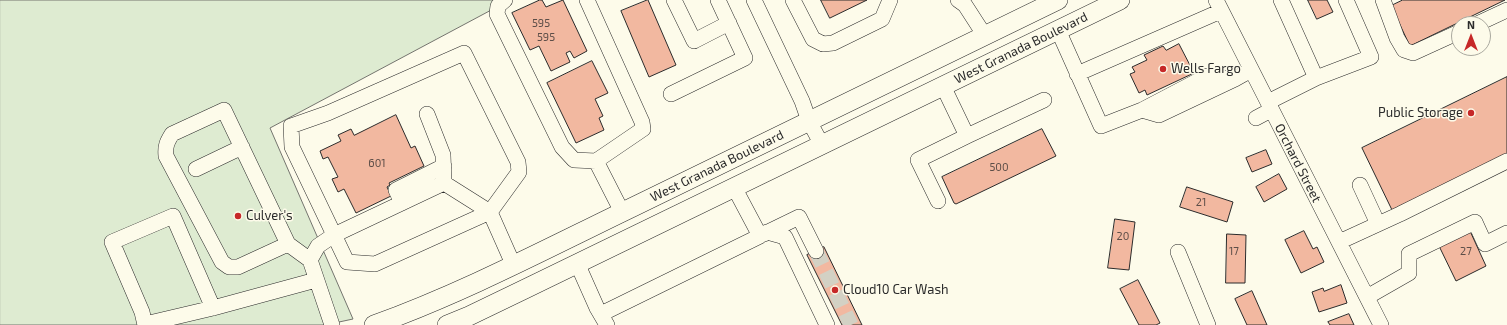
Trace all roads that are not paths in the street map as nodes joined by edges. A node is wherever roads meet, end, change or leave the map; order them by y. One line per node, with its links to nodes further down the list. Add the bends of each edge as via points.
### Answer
1 (506, 0): 34 (street, via 498,6 497,14 562,147 574,160)
2 (587, 0): 34 (street, via 643,129)
3 (674, 0): 17 (street, via 694,41)
4 (718, 0): 17 (street)
5 (754, 0): 30 (street)
6 (793, 0): 7 (street, via 813,39 823,44 833,43 882,19)
7 (890, 0)
8 (958, 0): 19 (street)
9 (1120, 0): 18 (main road, West Granada Boulevard)
10 (1281, 0): 23 (street)
11 (1346, 0): 23 (street, via 1371,56)
12 (1383, 0): 20 (street, via 1404,50 1413,53)
13 (1046, 3): 19 (main road, West Granada Boulevard)
14 (1219, 6): 21 (street, Orchard Street); 22 (street)
15 (1507, 10): 16 (street)
16 (1491, 17)
17 (728, 23): 25 (street, via 745,58)
18 (1058, 30): 22 (street); 24 (main road, West Granada Boulevard)
19 (985, 36): 30 (main road, West Granada Boulevard)
20 (1451, 36)
21 (1251, 70): 22 (street, via 1159,115 1142,110 1101,126); 27 (street, Orchard Street)
22 (1077, 74)
23 (1316, 78): 27 (street)
24 (942, 86): 31 (street); 32 (main road, West Granada Boulevard)
25 (671, 94)
26 (1044, 100): 31 (street)
27 (1269, 106): 29 (street); 49 (street, Orchard Street)
28 (427, 114): 36 (street, via 443,155)
29 (1256, 118)
30 (809, 121): 32 (street); 44 (main road, West Granada Boulevard)
31 (967, 136): 41 (street, via 918,160)
32 (822, 145): 40 (main road, West Granada Boulevard)
33 (242, 147): 37 (street); 50 (street); 50 (street, via 224,110 172,134 166,142 165,149 178,180 222,262 229,267 238,267)
34 (596, 161): 44 (street)
35 (1507, 161): 45 (street)
36 (444, 166): 38 (street); 42 (street, via 396,190)
37 (196, 168)
38 (444, 183): 42 (street); 43 (street)
39 (1360, 185): 45 (street)
40 (734, 187): 47 (street); 54 (main road, West Granada Boulevard)
41 (938, 201)
42 (402, 203): 48 (street)
43 (490, 212): 48 (street, via 375,264 348,262); 48 (street, via 519,172 518,162 464,53 328,113 291,126 292,147); 55 (street)
44 (622, 212): 55 (main road, West Granada Boulevard)
45 (1378, 224): 49 (street)
46 (1507, 233): 57 (street, via 1485,244 1475,222 1409,254 1409,272)
47 (764, 234): 51 (street, via 799,217); 59 (street); 64 (street, via 785,237)
48 (334, 235): 53 (street, via 318,246)
49 (1339, 242): 57 (street, Orchard Street)
50 (288, 244): 53 (street)
51 (816, 251)
52 (1178, 252): 65 (street)
53 (310, 260): 56 (street)
54 (577, 263): 59 (street); 63 (main road, West Granada Boulevard)
55 (513, 264): 62 (main road, West Granada Boulevard, via 409,312)
56 (316, 280): 58 (street); 61 (street)
57 (1367, 297): 66 (street, Orchard Street)
58 (213, 308): 60 (street); 60 (street, via 173,216 112,242)
59 (604, 320)
60 (145, 324)
61 (332, 325)
62 (374, 325)
63 (446, 325)
64 (828, 325)
65 (1208, 325)
66 (1381, 325)

